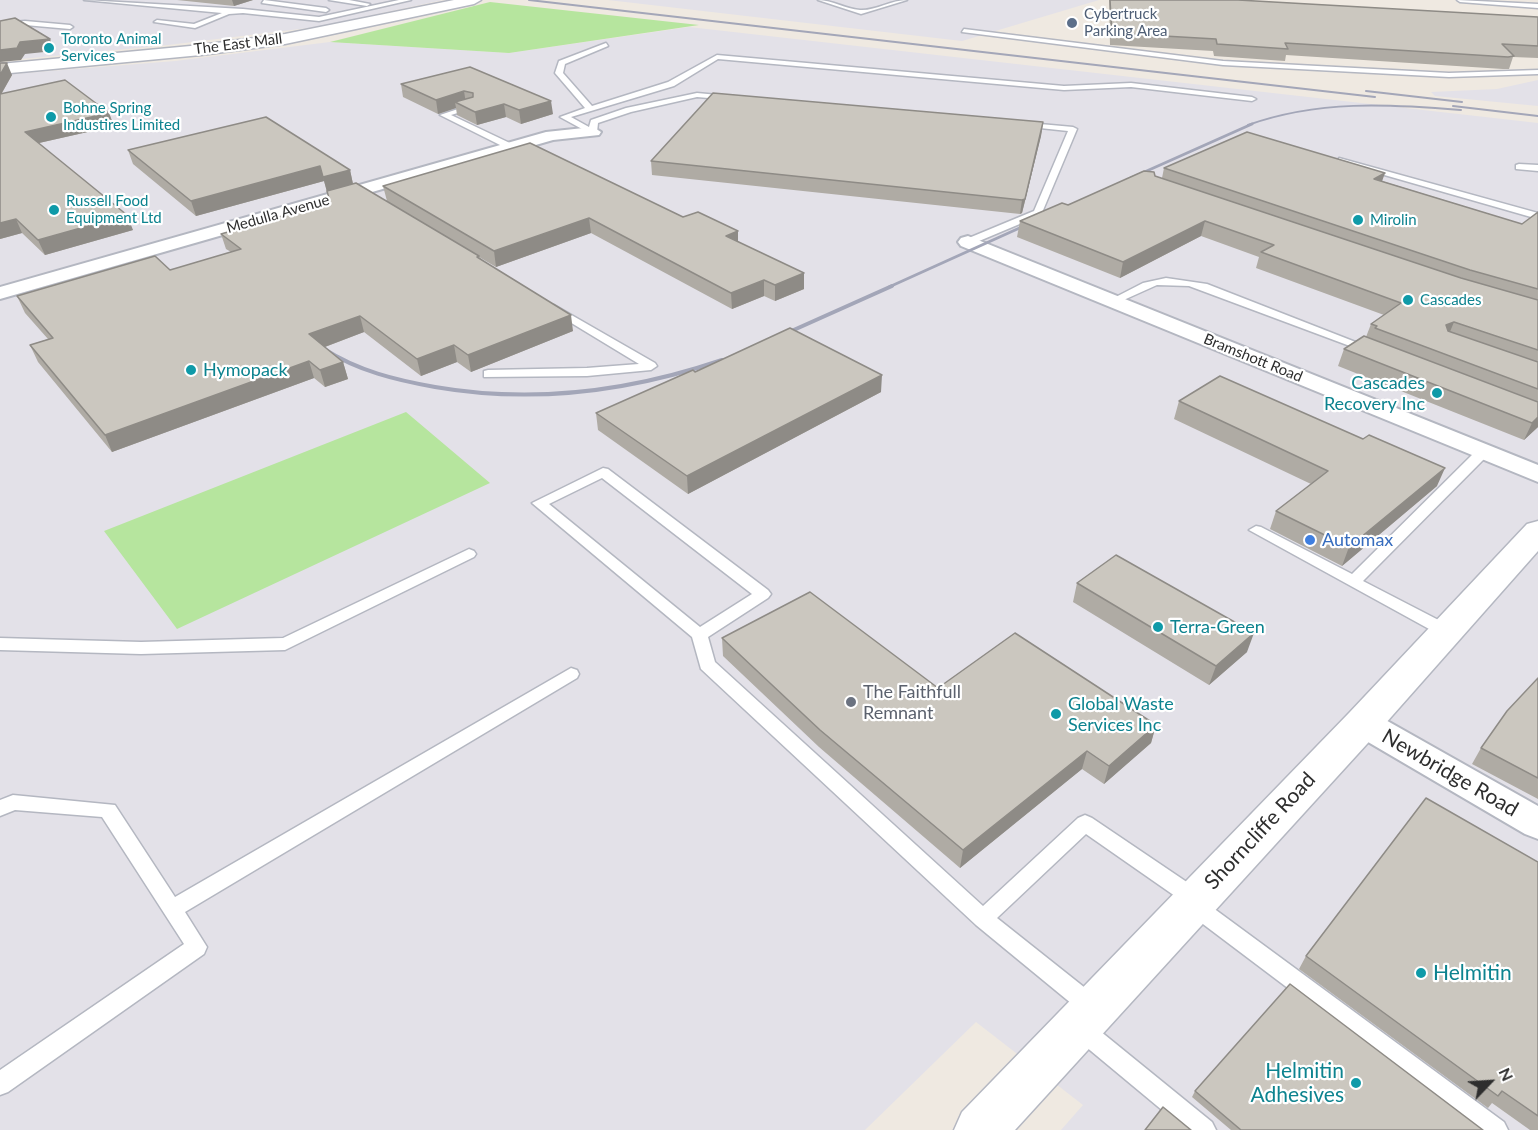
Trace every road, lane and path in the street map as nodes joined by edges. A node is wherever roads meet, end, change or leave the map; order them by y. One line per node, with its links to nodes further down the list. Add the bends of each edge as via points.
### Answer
1 (87, 0): 12 (lane)
2 (332, 0): 9 (lane)
3 (408, 0): 9 (lane)
4 (474, 0): 19 (main road, The East Mall, via 285,39)
5 (821, 0): 6 (lane, via 861,12)
6 (904, 0)
7 (1460, 0): 10 (lane)
8 (267, 1): 11 (lane); 13 (lane)
9 (382, 6): 13 (lane)
10 (1538, 6)
11 (243, 11): 12 (lane); 13 (lane, via 319,19)
12 (231, 12): 14 (lane, via 195,26)
13 (350, 12)
14 (157, 22)
15 (0, 25): 16 (lane)
16 (70, 27)
17 (964, 32): 20 (lane, via 1223,63 1449,75)
18 (606, 45): 23 (lane, via 562,63 559,73)
19 (0, 69)
20 (1538, 72)
21 (744, 99): 26 (lane, via 697,95 594,122)
22 (1252, 99): 23 (lane, via 1131,85 1064,88 717,57 671,84)
23 (589, 107): 26 (lane, via 564,117)
24 (470, 108): 27 (lane, via 444,115)
25 (1014, 123): 32 (lane, via 1073,129 1038,213)
26 (593, 132): 27 (street, Medulla Avenue, via 552,135)
27 (511, 147): 33 (street, Medulla Avenue, via 364,194)
28 (1342, 160): 31 (lane)
29 (1519, 167): 30 (lane)
30 (1538, 168)
31 (1538, 216)
32 (968, 242): 35 (street, Bramshott Road)
33 (0, 293)
34 (539, 299): 37 (lane, via 651,366)
35 (1113, 301): 36 (lane, via 1146,283 1182,281); 38 (street, Bramshott Road)
36 (1385, 356)
37 (488, 374)
38 (1483, 452): 39 (street, Bramshott Road); 43 (lane)
39 (1538, 474)
40 (1256, 530): 43 (lane)
41 (1538, 531): 44 (main road, Shorncliffe Road)
42 (469, 554): 46 (lane, via 285,644 141,648)
43 (1353, 581): 44 (lane)
44 (1446, 631): 48 (main road, Shorncliffe Road)
45 (699, 635): 45 (lane, via 664,606 539,503 603,472 764,594); 53 (lane, via 707,665)
46 (0, 643)
47 (572, 674): 52 (lane)
48 (1363, 723): 50 (street, Newbridge Road); 51 (main road, Shorncliffe Road)
49 (0, 808): 52 (lane, via 13,802 108,810)
50 (1538, 824)
51 (1194, 902): 53 (lane, via 1086,823); 54 (main road, Shorncliffe Road); 58 (lane)
52 (172, 909): 55 (lane, via 197,947)
53 (983, 919): 54 (lane)
54 (1086, 1017): 56 (main road, Shorncliffe Road); 57 (lane)
55 (0, 1084)
56 (980, 1130)
57 (1204, 1130)
58 (1496, 1130)

